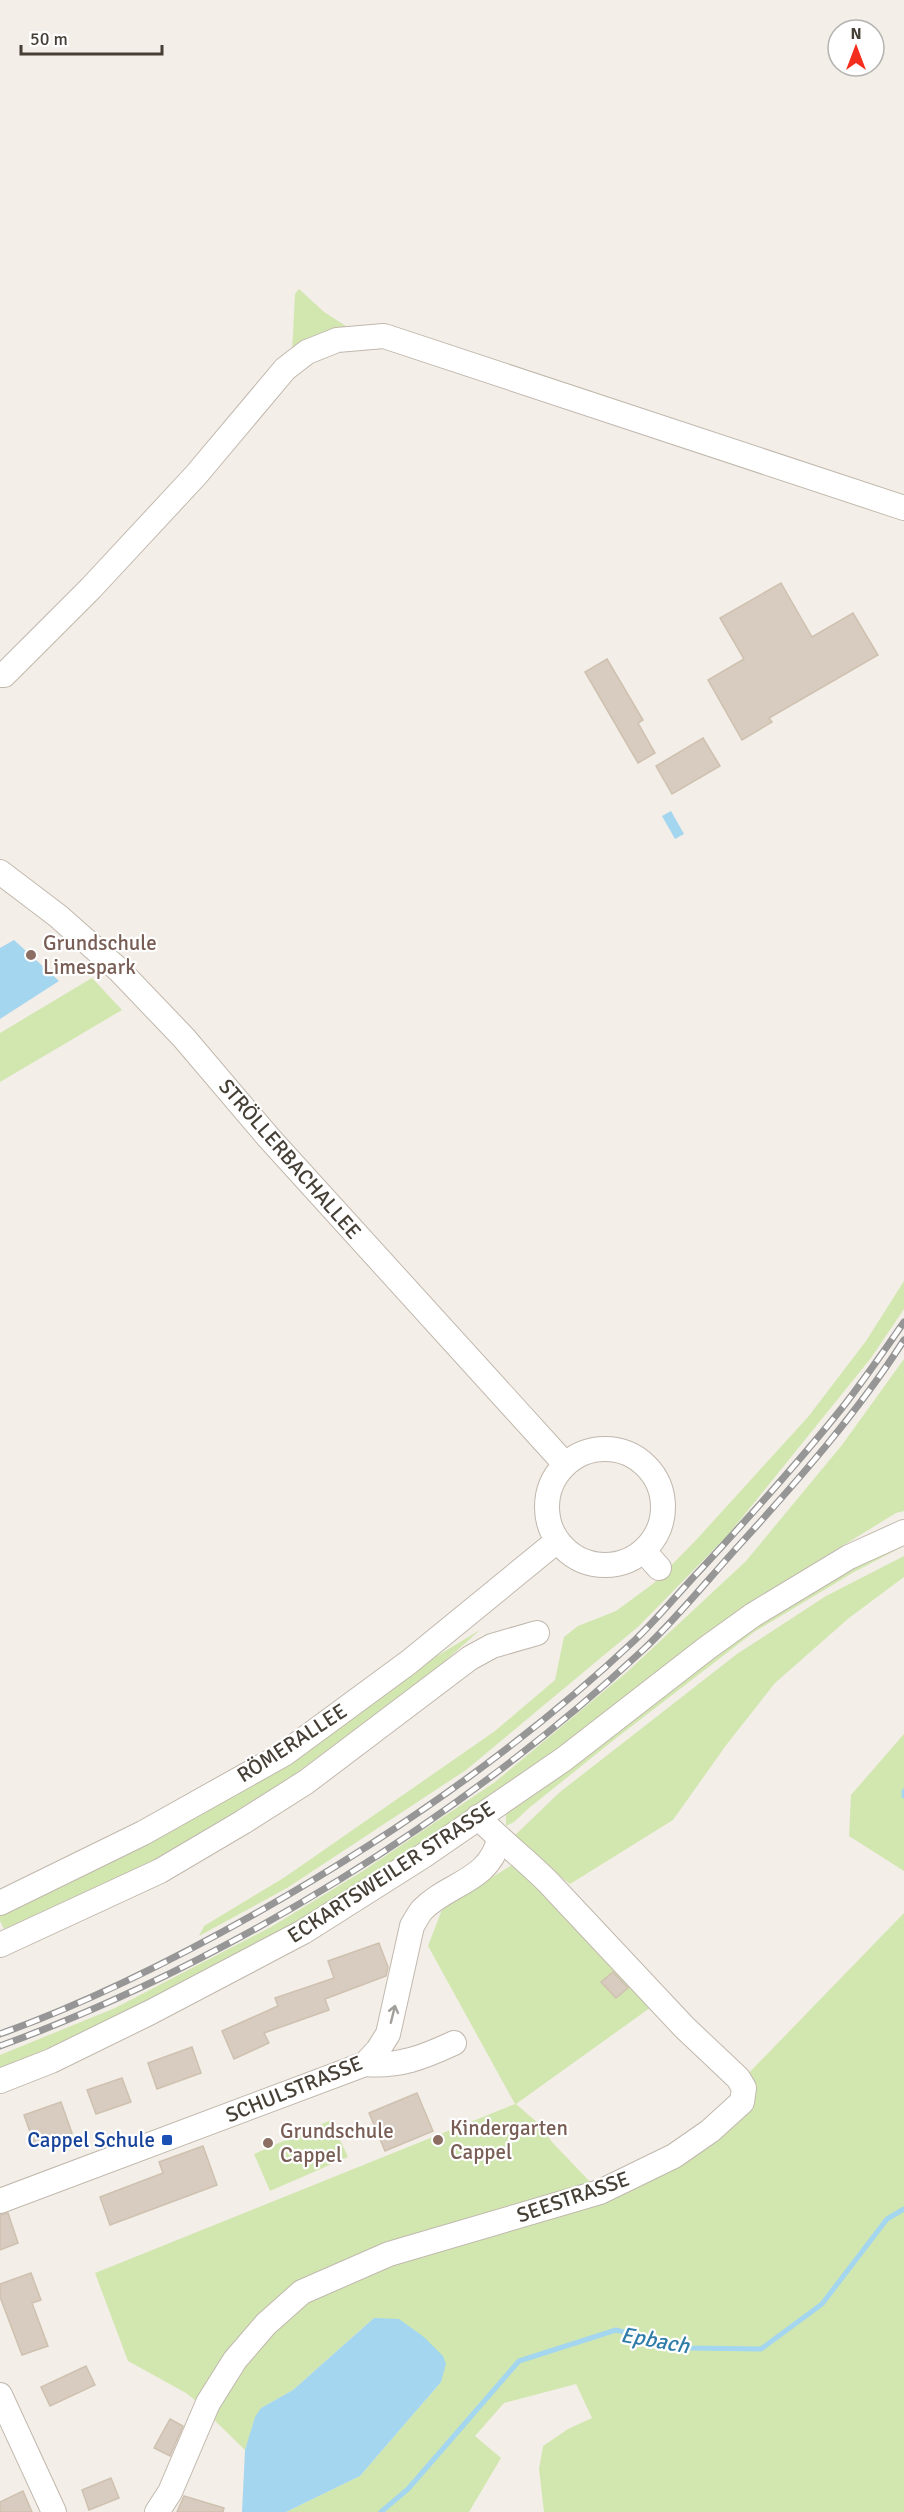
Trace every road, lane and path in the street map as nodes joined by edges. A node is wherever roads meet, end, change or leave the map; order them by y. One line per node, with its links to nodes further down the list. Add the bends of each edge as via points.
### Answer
1 (904, 508): 2 (street, via 384,336 337,340 307,352 285,369 196,475 91,588)
2 (0, 675)
3 (0, 872): 4 (street, STRÖLLERBACHALLEE, via 84,939 160,1012)
4 (565, 1464): 6 (street, via 549,1489 546,1507); 6 (street, via 591,1450 611,1448 630,1453 646,1464 658,1480 664,1498 663,1518 651,1559 608,1566 588,1563 571,1555)
5 (904, 1532): 8 (street, ECKARTSWEILER STRASSE, via 849,1557 753,1615 564,1759)
6 (557, 1540): 10 (street, RÖMERALLEE, via 409,1662 284,1754 143,1833)
7 (537, 1633): 11 (street, via 492,1646 470,1659 306,1782 160,1871)
8 (478, 1817): 9 (street, SEESTRASSE); 14 (street, ECKARTSWEILER STRASSE, via 303,1932 152,2012)
9 (499, 1839): 13 (street, SCHULSTRASSE, one-way to 9, via 388,2034 412,1926 421,1911 483,1870 496,1852); 18 (street, SEESTRASSE, via 525,1859 684,2027 738,2078 744,2088 742,2102 674,2156 600,2192 389,2254 302,2292 266,2324 235,2360 208,2403 170,2492)
10 (0, 1904)
11 (0, 1945)
12 (454, 2043): 13 (street, via 397,2065)
13 (365, 2064): 15 (street, SCHULSTRASSE)
14 (0, 2081)
15 (0, 2201)
16 (2, 2403): 17 (street)
17 (54, 2512)
18 (157, 2512)

